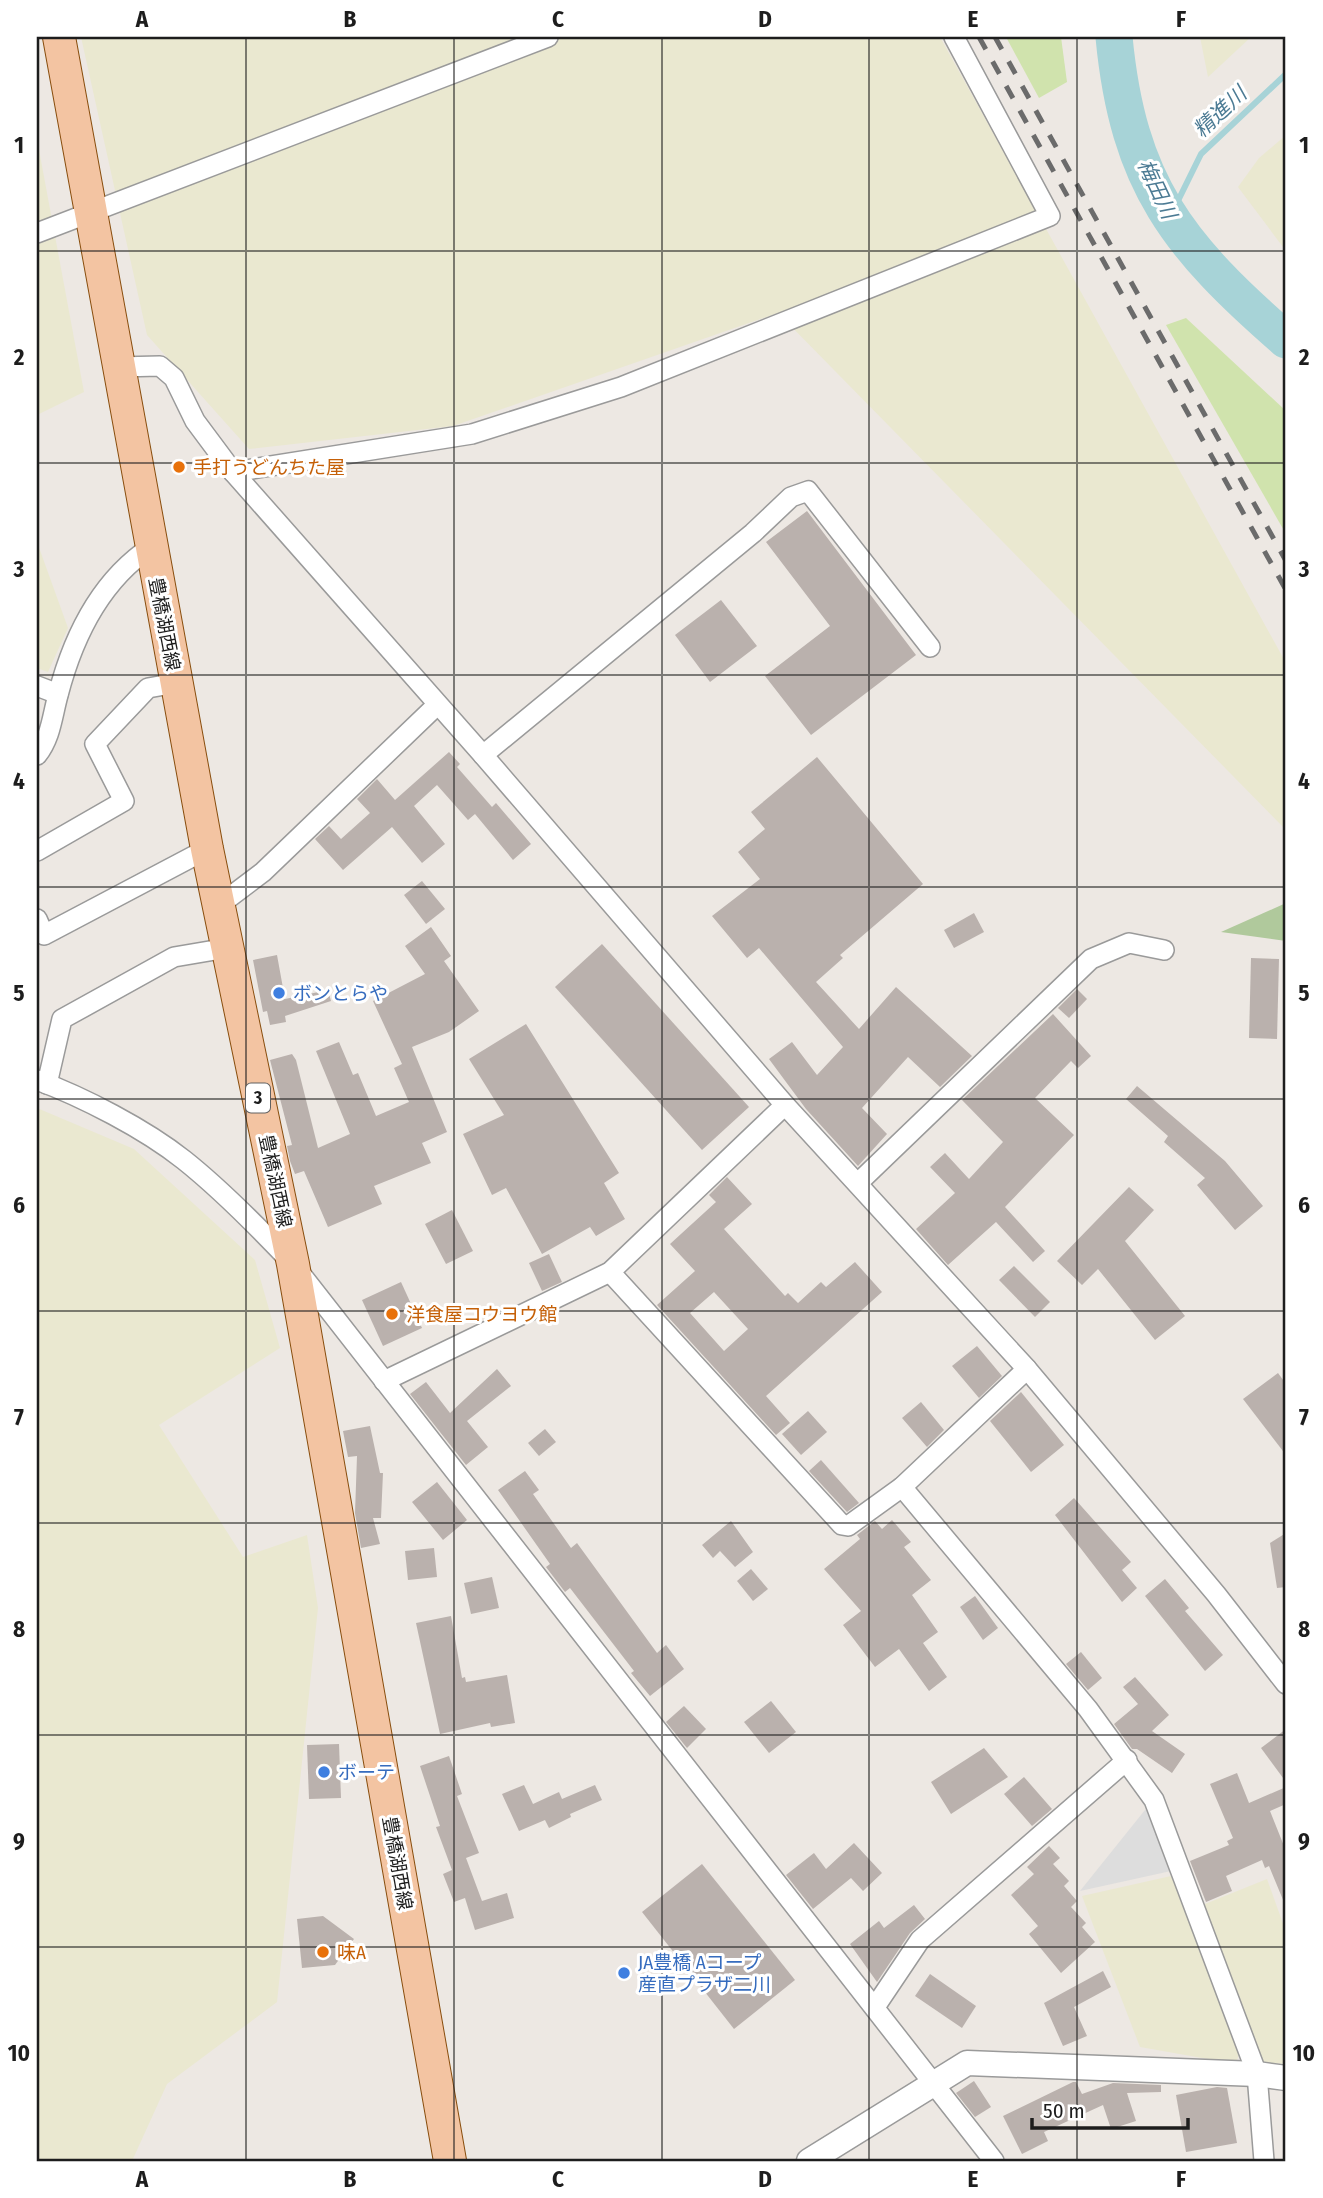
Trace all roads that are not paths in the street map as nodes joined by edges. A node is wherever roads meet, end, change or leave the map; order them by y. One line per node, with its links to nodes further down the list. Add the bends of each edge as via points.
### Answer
1 (59, 37): 4 (main road, 豊橋湖西線 / 3)
2 (548, 37): 4 (street)
3 (954, 37): 7 (street, via 1050,216 608,391 472,434)
4 (91, 213): 5 (street); 6 (main road, 豊橋湖西線 / 3)
5 (37, 233)
6 (118, 367): 7 (street, via 160,366 173,378 195,421); 8 (main road, 豊橋湖西線 / 3)
7 (233, 472): 13 (street)
8 (151, 547): 10 (main road, 豊橋湖西線 / 3); 12 (street, via 129,561 100,598 75,639)
9 (930, 647): 15 (street, via 808,491 791,497)
10 (176, 683): 16 (main road, 豊橋湖西線 / 3); 17 (street, via 148,688 95,744 124,800)
11 (37, 686): 12 (street)
12 (58, 694): 14 (street, via 48,741)
13 (437, 705): 15 (street); 18 (street, via 263,872)
14 (37, 755)
15 (483, 755): 23 (street)
16 (208, 849): 18 (main road, 豊橋湖西線 / 3); 19 (street, via 44,935)
17 (37, 851)
18 (218, 906): 20 (main road, 豊橋湖西線 / 3)
19 (37, 919)
20 (227, 948): 22 (street, via 174,957 62,1019); 25 (main road, 豊橋湖西線 / 3)
21 (1164, 950): 24 (street, via 1129,943 1091,959)
22 (42, 1082): 25 (street, via 124,1122 183,1158)
23 (785, 1105): 24 (street); 26 (street)
24 (858, 1183): 27 (street)
25 (293, 1264): 28 (street); 36 (main road, 豊橋湖西線 / 3)
26 (610, 1272): 28 (street); 29 (street, via 842,1525 848,1526)
27 (1027, 1368): 29 (street); 30 (street)
28 (384, 1381): 32 (street)
29 (902, 1487): 31 (street)
30 (1286, 1684)
31 (1126, 1760): 32 (street, via 920,1940); 33 (street, via 1154,1800)
32 (875, 2007): 35 (street)
33 (1257, 2074): 34 (street); 35 (street, via 967,2063); 39 (street)
34 (1286, 2078)
35 (934, 2081): 37 (street); 38 (street)
36 (450, 2161)
37 (809, 2161)
38 (994, 2161)
39 (1264, 2161)

